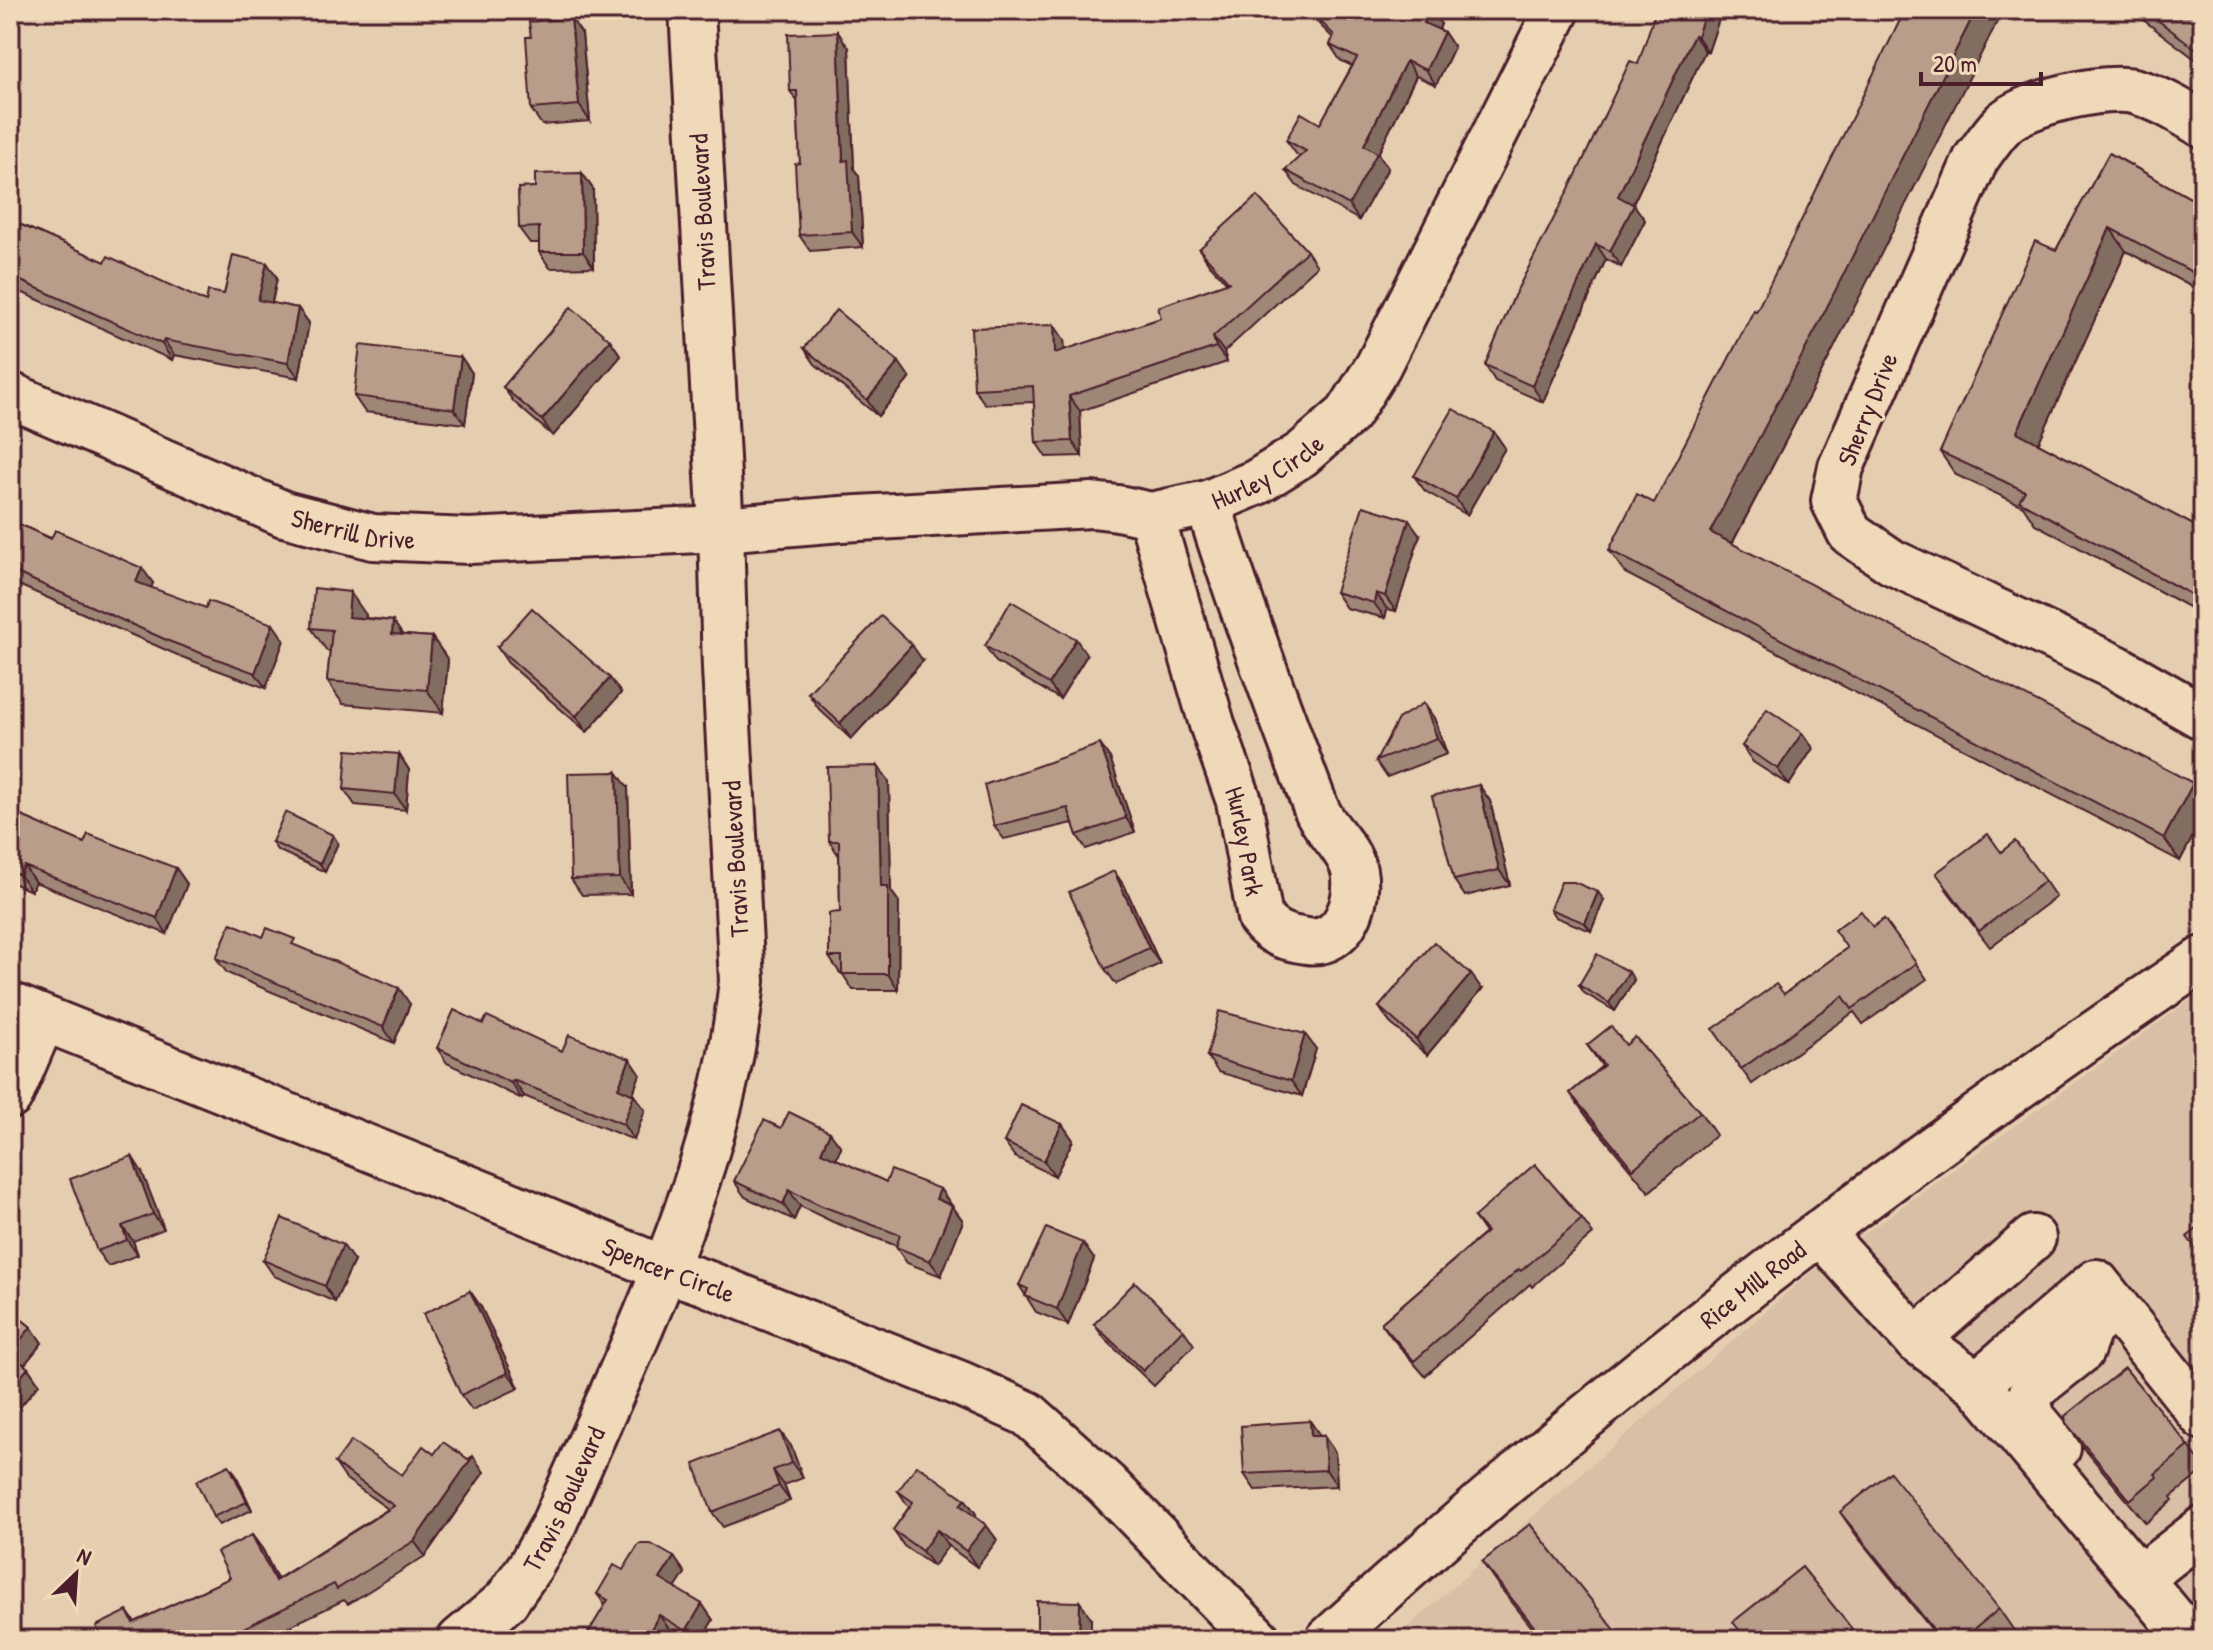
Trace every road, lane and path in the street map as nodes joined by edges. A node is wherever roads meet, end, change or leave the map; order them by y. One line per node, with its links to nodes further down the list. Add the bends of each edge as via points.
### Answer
1 (692, 10): 7 (street, Travis Boulevard)
2 (1557, 10): 5 (street, Hurley Circle, via 1378,366 1348,414 1302,454 1257,482)
3 (2203, 125): 8 (street, Sherry Drive, via 2134,91 2093,90 2004,122 1976,159 1841,467 1834,501 1850,533 1892,562 2117,668)
4 (10, 395): 7 (street, Sherrill Drive, via 284,514 373,537 469,541)
5 (1208, 503): 6 (street, Hurley Circle); 6 (street, Hurley Park, via 1318,814 1354,870 1355,894 1343,926 1332,937 1314,942 1270,931 1260,918 1239,801)
6 (1151, 515): 7 (street, Hurley Circle, via 1092,505)
7 (721, 529): 14 (street, Travis Boulevard, via 742,981 710,1143)
8 (2203, 717)
9 (2203, 959): 12 (street, Rice Mill Road, via 2058,1057)
10 (26, 1012): 11 (street); 14 (street, Spencer Circle)
11 (10, 1096)
12 (1820, 1232): 16 (street); 23 (street, Rice Mill Road, via 1536,1455)
13 (2033, 1238): 16 (street)
14 (664, 1269): 21 (street, Travis Boulevard, via 553,1526 506,1601); 22 (street, Spencer Circle, via 1028,1414 1106,1484)
15 (2103, 1317): 17 (street, via 2096,1282); 18 (street); 20 (street, via 2081,1351 2033,1389 2029,1401 2032,1417)
16 (1916, 1340): 17 (street)
17 (1977, 1384): 20 (street)
18 (2203, 1417)
19 (2203, 1529): 20 (street)
20 (2149, 1571): 24 (street)
21 (460, 1640)
22 (1258, 1640)
23 (1328, 1640)
24 (2191, 1640)

